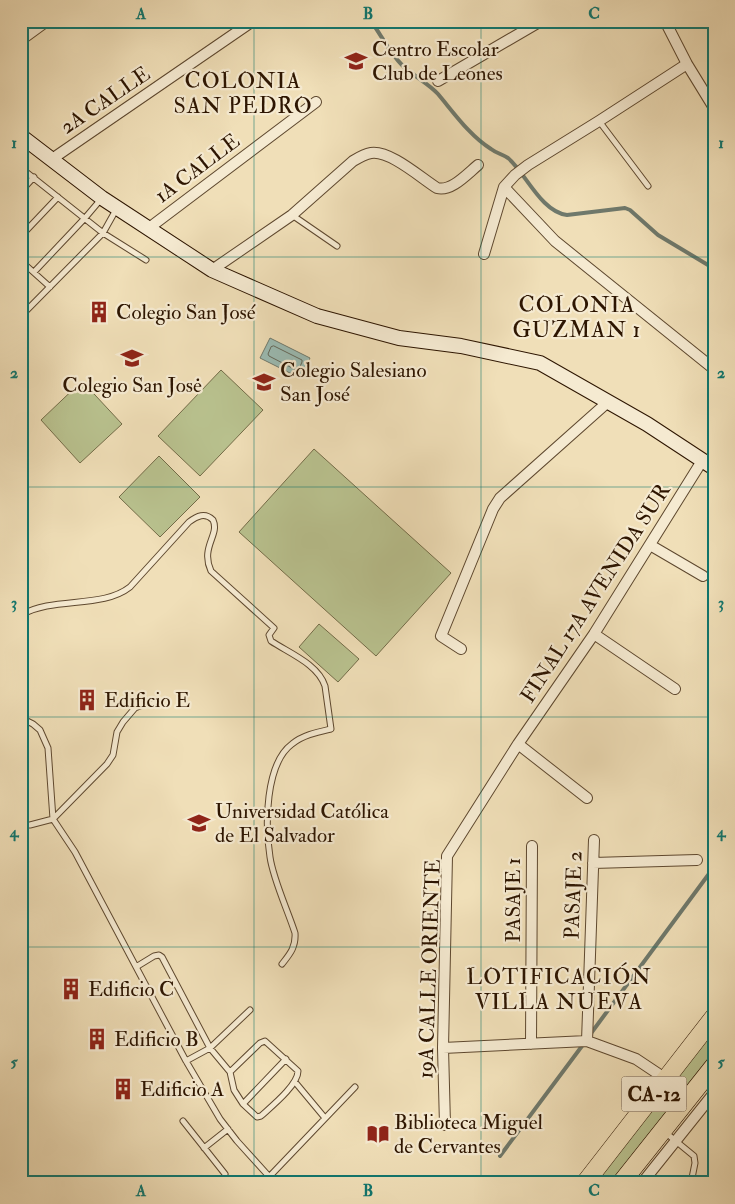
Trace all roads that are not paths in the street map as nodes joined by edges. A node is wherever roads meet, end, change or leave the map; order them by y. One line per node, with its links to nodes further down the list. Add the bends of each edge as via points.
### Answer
1 (47, 21): 5 (street)
2 (253, 21): 12 (street, 2A CALLE)
3 (541, 21): 7 (street)
4 (665, 21): 6 (street)
5 (21, 40)
6 (687, 64): 9 (street); 10 (street)
7 (438, 81)
8 (316, 102): 24 (street, 1A CALLE)
9 (714, 108)
10 (599, 122): 16 (lane); 17 (street, via 528,165)
11 (21, 136): 12 (street)
12 (52, 159): 20 (street)
13 (478, 165): 22 (street, via 451,186 441,189 391,158 370,153 353,160)
14 (21, 168): 15 (lane)
15 (34, 177): 18 (lane); 19 (lane)
16 (648, 186)
17 (504, 187): 28 (street); 35 (street, via 555,241)
18 (21, 190)
19 (58, 196): 23 (lane); 26 (lane)
20 (102, 198): 21 (street); 23 (lane)
21 (117, 208): 24 (street); 25 (lane)
22 (292, 215): 27 (lane); 31 (street)
23 (85, 218): 25 (lane); 32 (lane)
24 (149, 228): 31 (street)
25 (104, 233): 30 (lane); 33 (lane)
26 (21, 236)
27 (337, 246)
28 (484, 254)
29 (21, 260): 32 (lane)
30 (146, 260)
31 (212, 270): 36 (street, via 317,316 399,338 461,346 540,363)
32 (34, 272): 33 (lane)
33 (50, 287): 34 (lane)
34 (24, 313)
35 (714, 369)
36 (610, 401): 37 (street); 42 (street, via 509,489 493,510 441,636)
37 (708, 465): 38 (street, FINAL 17A AVENIDA SUR)
38 (650, 545): 39 (street); 41 (street, FINAL 17A AVENIDA SUR)
39 (702, 576)
40 (21, 615): 54 (lane, via 41,606 118,595 130,587 189,522 204,515 213,520 216,528 207,559 211,571 274,628 269,635 271,641 315,670 325,686 331,729 290,744 270,783 270,857 296,941)
41 (594, 634): 43 (street); 46 (street, FINAL 17A AVENIDA SUR)
42 (461, 650)
43 (674, 689)
44 (154, 704): 48 (lane, via 135,708 117,732 107,764)
45 (21, 718): 48 (lane, via 40,730 48,748)
46 (518, 744): 47 (street); 61 (street, 19A CALLE ORIENTE, via 447,856)
47 (587, 798)
48 (53, 819): 49 (lane); 55 (lane, via 75,852)
49 (21, 825)
50 (594, 840): 53 (street, PASAJE 2)
51 (532, 846): 59 (street, PASAJE 1)
52 (698, 860): 53 (street)
53 (593, 863): 58 (street, PASAJE 2)
54 (282, 964)
55 (136, 967): 60 (lane, via 154,956 162,957); 63 (lane)
56 (250, 1010): 60 (lane)
57 (714, 1017): 66 (highway, CA-12)
58 (586, 1041): 59 (street); 66 (street, via 636,1059)
59 (531, 1044): 61 (street)
60 (210, 1048): 63 (lane); 65 (lane)
61 (443, 1048): 73 (street, 19A CALLE ORIENTE)
62 (286, 1059): 65 (lane, via 263,1041); 67 (lane, via 298,1071); 70 (lane)
63 (186, 1061): 74 (lane)
64 (714, 1066): 75 (highway, CA-12)
65 (230, 1072): 70 (lane, via 234,1090)
66 (666, 1079): 79 (highway, CA-12)
67 (295, 1082): 70 (lane, via 262,1116 257,1117); 71 (lane)
68 (355, 1086): 71 (lane)
69 (714, 1093): 75 (street)
70 (242, 1104)
71 (325, 1118): 78 (lane)
72 (183, 1121): 76 (lane)
73 (445, 1125)
74 (228, 1129): 76 (lane); 78 (lane)
75 (669, 1136): 81 (highway, CA-12); 82 (street); 83 (lane, via 694,1156)
76 (204, 1148): 77 (lane)
77 (225, 1174)
78 (269, 1177): 80 (lane)
79 (589, 1179)
80 (275, 1183)
81 (621, 1183)
82 (642, 1183)
83 (691, 1183)

